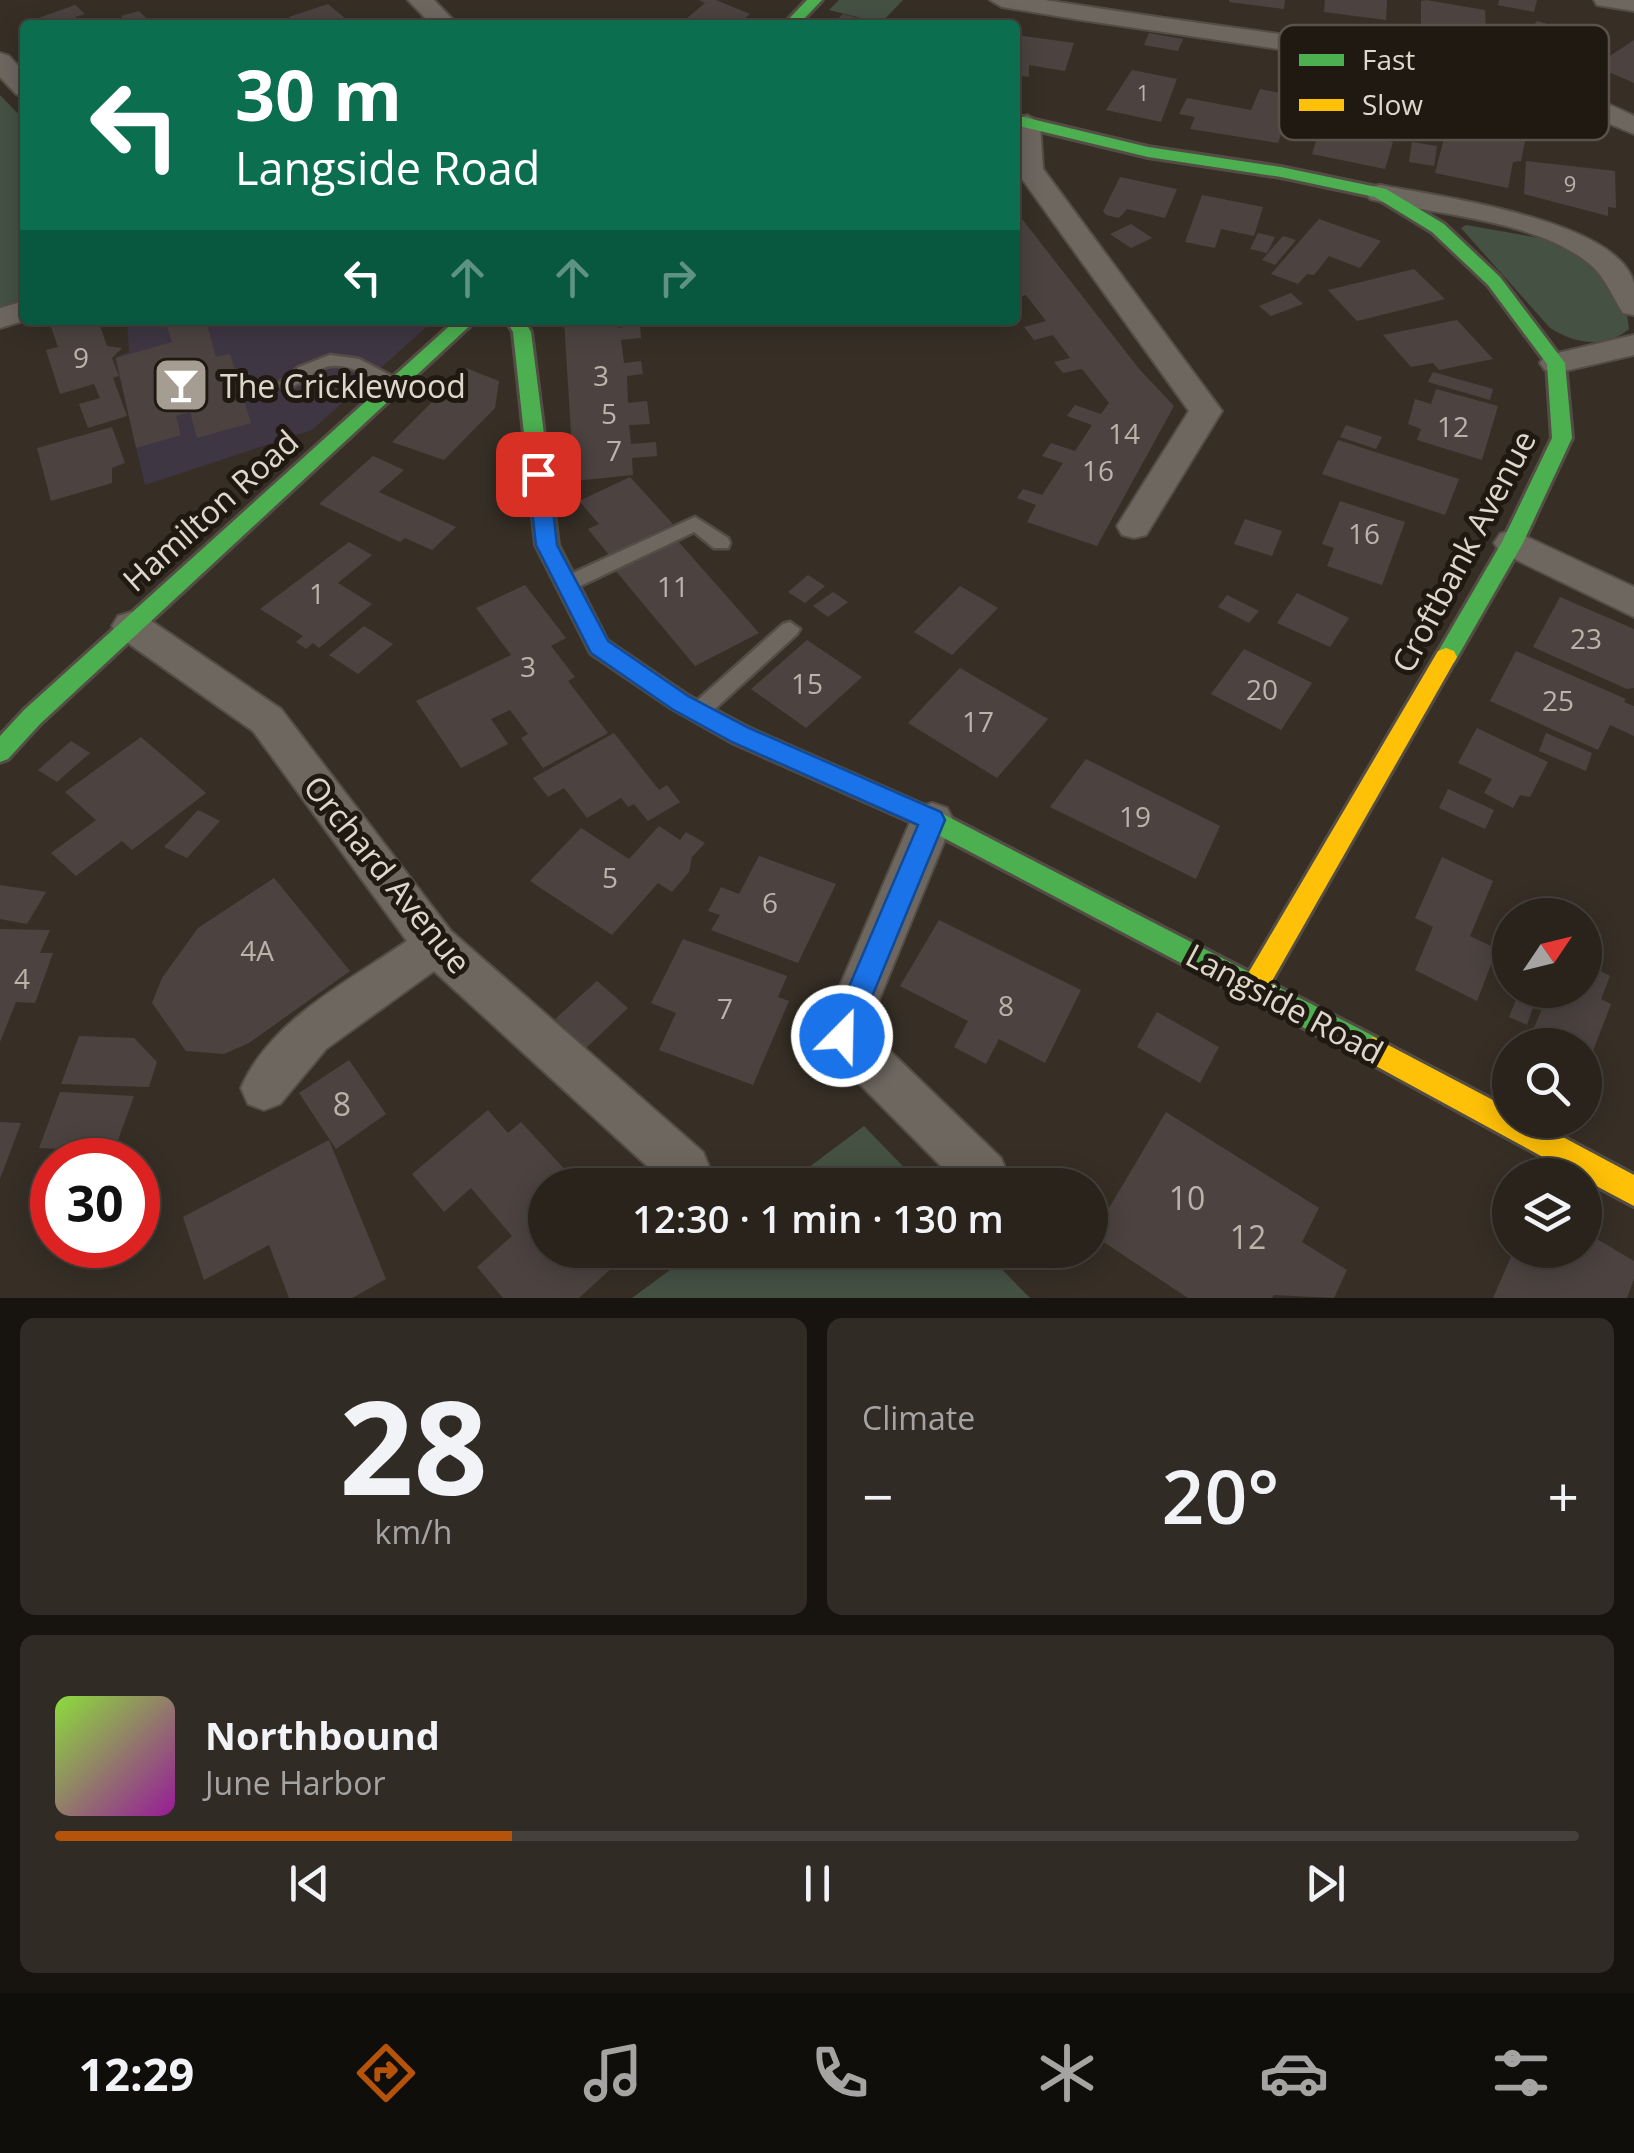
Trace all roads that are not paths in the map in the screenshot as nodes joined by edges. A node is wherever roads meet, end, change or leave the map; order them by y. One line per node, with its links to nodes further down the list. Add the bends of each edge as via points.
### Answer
1 (420, 0): 6 (street)
2 (816, 0): 7 (street)
3 (1002, 0): 8 (street)
4 (1606, 0): 5 (street)
5 (1634, 4)
6 (441, 20)
7 (795, 20)
8 (1279, 41)
9 (0, 61): 10 (street)
10 (20, 83)
11 (1609, 113): 13 (street)
12 (1021, 122): 14 (street); 15 (street, via 1148,152)
13 (1634, 126)
14 (1022, 172): 23 (street, via 1206,411)
15 (1380, 192): 16 (street, via 1580,243 1603,261); 20 (street, via 1438,228 1494,282)
16 (1634, 306)
17 (462, 325): 22 (street, Hamilton Road)
18 (518, 325): 26 (street, Langside Road, via 547,545)
19 (1634, 345): 20 (street)
20 (1556, 363): 24 (street, Croftbank Avenue, via 1562,438)
21 (288, 383): 22 (lane, via 329,357)
22 (398, 384): 28 (street, Hamilton Road)
23 (1134, 526)
24 (1512, 543): 27 (street); 34 (street, Croftbank Avenue)
25 (721, 544): 26 (lane, via 695,524)
26 (567, 584): 30 (street, Langside Road, via 600,647)
27 (1634, 603)
28 (132, 626): 31 (street, Hamilton Road); 33 (street, Orchard Avenue, via 267,720)
29 (790, 629): 30 (lane)
30 (698, 712): 32 (street, Langside Road)
31 (0, 752)
32 (932, 820): 34 (street, Langside Road); 37 (street, via 842,1036)
33 (436, 945): 35 (street, via 310,1034); 36 (street, Orchard Avenue)
34 (1255, 986): 38 (street, Langside Road)
35 (264, 1088)
36 (684, 1168)
37 (977, 1168)
38 (1634, 1192)

